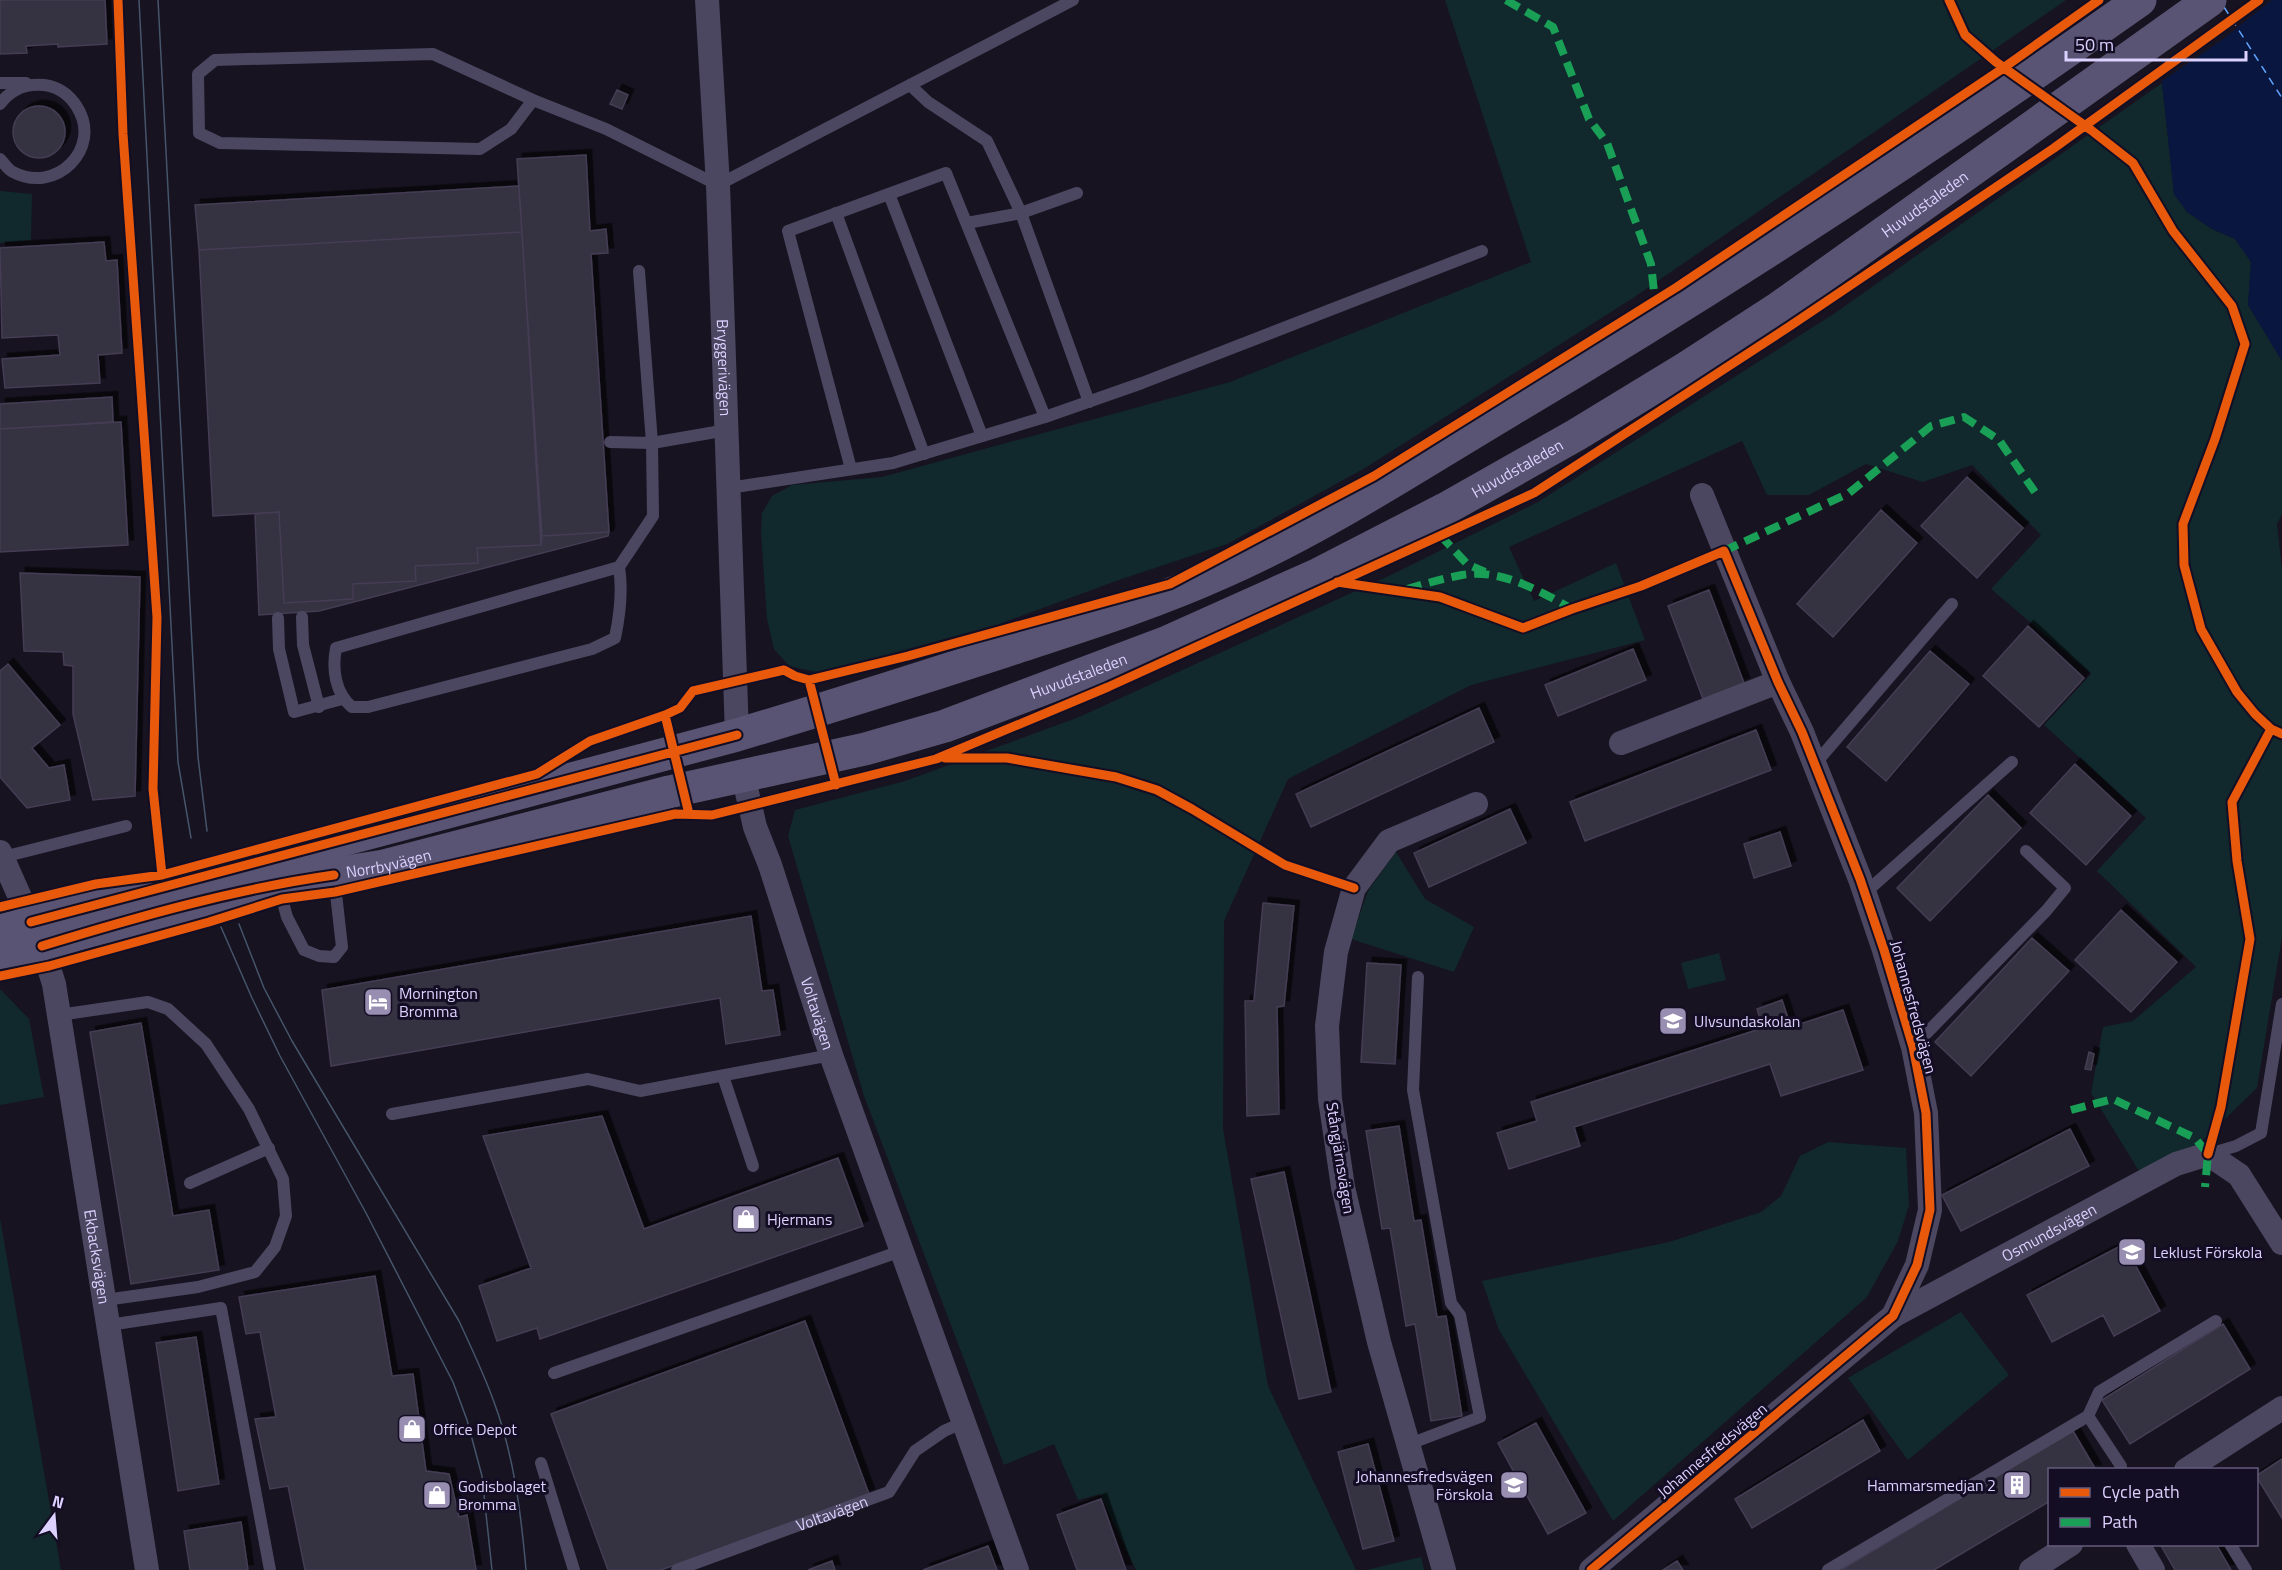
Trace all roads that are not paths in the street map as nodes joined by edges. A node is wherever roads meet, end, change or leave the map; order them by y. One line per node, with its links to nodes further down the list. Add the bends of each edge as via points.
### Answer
1 (707, 0): 11 (street, Bryggerivägen)
2 (1073, 0): 7 (lane)
3 (2140, 0): 36 (main road, via 1960,126 1755,260 1298,536 1149,604)
4 (2210, 0): 40 (main road, Huvudstaleden, via 1780,307 1576,435 1445,509 1319,574 1165,643 945,726 829,758)
5 (0, 83): 6 (lane)
6 (32, 84): 9 (lane, via 9,93); 10 (lane, via 53,86 69,95 84,118 84,142 73,164 58,174 39,179 13,172)
7 (910, 85): 11 (lane); 15 (lane, via 928,102 987,141)
8 (533, 100): 8 (lane, via 433,54 215,60 198,74 199,133 220,143 480,149 511,129); 11 (lane, via 606,129)
9 (0, 104)
10 (0, 159)
11 (718, 184): 21 (street, Bryggerivägen)
12 (1077, 193): 15 (lane)
13 (889, 194): 14 (lane); 16 (lane, via 946,173); 22 (lane)
14 (836, 213): 25 (lane); 26 (lane, via 788,231)
15 (1021, 213): 16 (lane); 19 (lane)
16 (967, 223): 20 (lane)
17 (1482, 251): 19 (lane)
18 (639, 271): 24 (lane)
19 (1089, 402): 20 (lane)
20 (1045, 417): 22 (lane)
21 (727, 430): 24 (lane); 27 (street, Bryggerivägen)
22 (982, 436): 25 (lane)
23 (610, 442): 24 (lane)
24 (652, 443): 29 (lane, via 653,516)
25 (924, 454): 26 (lane)
26 (851, 470): 27 (lane)
27 (729, 488): 36 (street, Bryggerivägen)
28 (1702, 495): 33 (street, Johannesfredsvägen)
29 (618, 567): 34 (lane, via 336,648 333,664); 34 (lane, via 620,616 615,638 592,649 368,707 352,707)
30 (1952, 604): 39 (lane)
31 (302, 617): 35 (lane, via 303,645)
32 (278, 618): 35 (lane, via 279,649 294,712)
33 (1778, 682): 37 (street); 39 (street, Johannesfredsvägen)
34 (342, 699): 35 (lane)
35 (319, 707)
36 (737, 735): 40 (main road); 49 (main road, Norrbyvägen)
37 (1621, 743)
38 (2012, 762): 47 (lane)
39 (1815, 764): 47 (street, Johannesfredsvägen)
40 (742, 775): 45 (main road, Norrbyvägen, via 384,866); 55 (street, Voltavägen, via 755,826)
41 (1476, 804): 72 (street, Stångjärnsvägen, via 1389,842 1354,888 1336,952 1327,1026 1330,1099 1343,1187)
42 (126, 826): 44 (lane)
43 (2026, 851): 54 (lane, via 2065,888)
44 (2, 855): 49 (street, Ekbacksvägen)
45 (334, 874): 46 (main road, Norrbyvägen); 46 (lane, via 342,947 334,957 304,950 287,917)
46 (277, 883): 49 (main road, Norrbyvägen, via 93,930)
47 (1865, 893): 54 (street, Johannesfredsvägen)
48 (0, 931): 49 (main road, Norrbyvägen)
49 (36, 934): 50 (main road, Norrbyvägen); 53 (street, Ekbacksvägen, via 54,984)
50 (0, 957)
51 (1418, 977): 72 (lane, via 1413,1090 1451,1303 1460,1315 1480,1417)
52 (2282, 1004): 59 (lane, Osmundsvägen, via 2260,1133 2236,1146)
53 (59, 1014): 58 (lane, via 148,1002 168,1009 206,1044 249,1109); 64 (street, Ekbacksvägen)
54 (1913, 1047): 65 (street, Johannesfredsvägen, via 1926,1113 1930,1210 1917,1264)
55 (831, 1055): 56 (lane); 63 (street, Voltavägen)
56 (723, 1076): 57 (lane, via 640,1091 588,1079); 60 (lane)
57 (392, 1114)
58 (269, 1148): 61 (lane); 64 (lane, via 283,1179 286,1216 275,1247 255,1272 198,1287)
59 (2208, 1154): 62 (street, via 2239,1175); 65 (street, Osmundsvägen, via 2176,1164)
60 (753, 1166)
61 (190, 1183)
62 (2282, 1243)
63 (901, 1251): 68 (lane); 71 (street, Voltavägen)
64 (105, 1300): 67 (street, Ekbacksvägen)
65 (1893, 1316): 85 (street, Johannesfredsvägen)
66 (2216, 1321): 70 (lane, via 2099,1392)
67 (109, 1325): 79 (street, Ekbacksvägen); 80 (lane, via 221,1308)
68 (554, 1373)
69 (2282, 1408): 75 (street)
70 (2088, 1416): 74 (lane); 86 (lane)
71 (964, 1422): 82 (lane, Voltavägen, via 915,1451 889,1492); 83 (street, Voltavägen)
72 (1407, 1445): 84 (street, Stångjärnsvägen)
73 (541, 1464): 81 (lane)
74 (2121, 1466)
75 (2189, 1468)
76 (2069, 1546): 87 (street)
77 (2139, 1546): 88 (street)
78 (2231, 1546): 89 (lane)
79 (147, 1570)
80 (270, 1570)
81 (574, 1570)
82 (677, 1570)
83 (1017, 1570)
84 (1444, 1570)
85 (1591, 1570)
86 (1828, 1570)
87 (2031, 1570)
88 (2153, 1570)
89 (2246, 1570)

